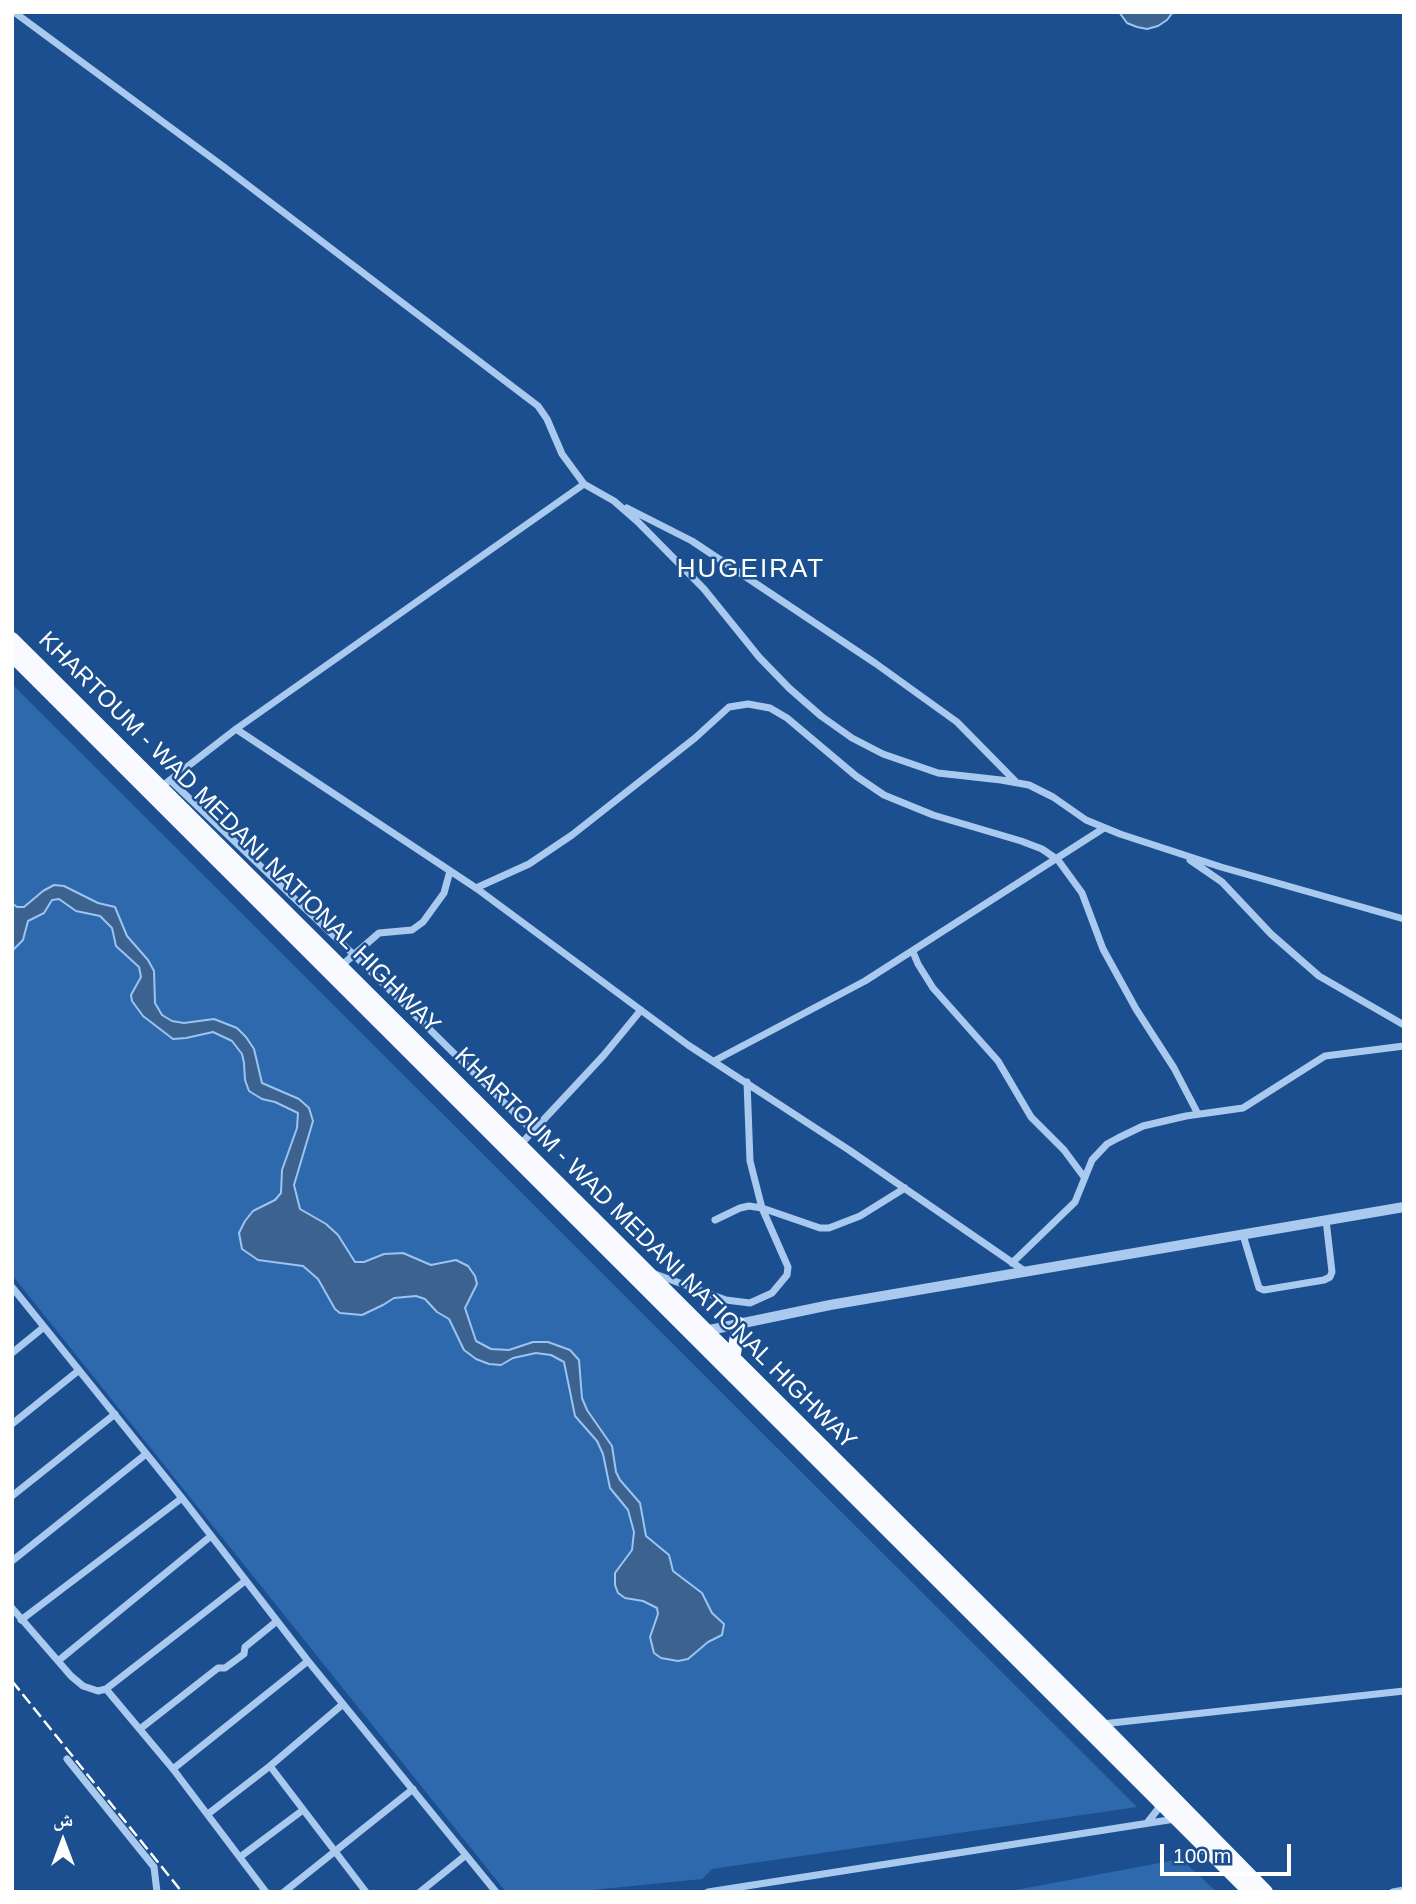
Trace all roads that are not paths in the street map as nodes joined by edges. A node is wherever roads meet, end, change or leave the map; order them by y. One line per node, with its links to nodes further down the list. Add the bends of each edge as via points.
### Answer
1 (14, 12): 2 (street, via 538,406 562,454)
2 (584, 484): 3 (street); 6 (street)
3 (614, 501): 7 (street, via 692,541 875,663 957,722); 7 (street, via 704,589 789,688 852,738 883,754 939,772)
4 (12, 639): 8 (highway, KHARTOUM - WAD MEDANI NATIONAL HIGHWAY)
5 (12, 655): 8 (highway, KHARTOUM - WAD MEDANI NATIONAL HIGHWAY)
6 (236, 729): 8 (street); 12 (street)
7 (1017, 782): 9 (street, via 1041,790)
8 (162, 787): 16 (street); 17 (highway, KHARTOUM - WAD MEDANI NATIONAL HIGHWAY); 39 (highway, KHARTOUM - WAD MEDANI NATIONAL HIGHWAY)
9 (1104, 828): 10 (street); 11 (street)
10 (1184, 855): 14 (street); 19 (street, via 1222,882 1270,934 1319,976)
11 (1058, 860): 13 (street, via 1021,841 884,795 779,712 738,704 722,712 548,853); 15 (street); 23 (street, via 1082,893 1103,949)
12 (450, 871): 13 (street); 16 (street, via 439,901 423,922 412,930 379,933)
13 (476, 888): 18 (street)
14 (1404, 919)
15 (913, 952): 21 (street); 26 (street, via 933,988 998,1062 1031,1117)
16 (354, 955): 17 (street); 24 (street)
17 (340, 967): 25 (highway, KHARTOUM - WAD MEDANI NATIONAL HIGHWAY)
18 (640, 1010): 21 (street); 24 (street)
19 (1404, 1025)
20 (1404, 1046): 23 (street, via 1325,1056 1243,1108)
21 (714, 1062): 22 (street)
22 (747, 1082): 27 (street); 28 (street, via 750,1161)
23 (1198, 1114): 26 (street, via 1143,1126 1118,1138 1099,1151)
24 (533, 1131): 25 (street)
25 (520, 1146): 34 (highway, KHARTOUM - WAD MEDANI NATIONAL HIGHWAY)
26 (1084, 1177): 33 (street, via 1075,1202)
27 (905, 1188): 28 (street, via 860,1216 829,1228); 33 (street)
28 (762, 1208): 30 (street, via 740,1208); 34 (street, via 788,1271 761,1300 726,1300)
29 (1404, 1208): 31 (street)
30 (715, 1220)
31 (1326, 1220): 32 (street); 32 (street, via 1332,1272 1324,1280 1259,1288)
32 (1243, 1235): 35 (street)
33 (1012, 1263): 35 (street)
34 (644, 1270): 39 (highway, KHARTOUM - WAD MEDANI NATIONAL HIGHWAY)
35 (1027, 1272): 37 (street)
36 (12, 1287): 38 (street)
37 (739, 1324): 39 (street); 41 (highway)
38 (44, 1327): 40 (street); 42 (street)
39 (699, 1332): 41 (highway, KHARTOUM - WAD MEDANI NATIONAL HIGHWAY); 65 (highway, KHARTOUM - WAD MEDANI NATIONAL HIGHWAY)
40 (12, 1353)
41 (733, 1359): 59 (highway, KHARTOUM - WAD MEDANI NATIONAL HIGHWAY)
42 (78, 1371): 43 (street); 44 (street)
43 (115, 1414): 45 (street); 46 (street)
44 (12, 1424)
45 (146, 1454): 47 (street); 49 (street)
46 (12, 1496)
47 (182, 1498): 48 (street); 52 (street)
48 (211, 1536): 50 (street); 54 (street)
49 (12, 1561)
50 (245, 1581): 53 (street); 56 (street)
51 (12, 1608): 52 (street)
52 (21, 1620): 54 (street)
53 (277, 1621): 55 (street); 60 (street, via 245,1647 244,1654 218,1668)
54 (58, 1661): 56 (street, via 83,1686 99,1692)
55 (308, 1661): 58 (street); 63 (street)
56 (106, 1689): 60 (street)
57 (1404, 1690): 59 (street)
58 (343, 1703): 62 (street); 64 (street)
59 (1101, 1724): 82 (highway, KHARTOUM - WAD MEDANI NATIONAL HIGHWAY)
60 (140, 1729): 63 (street)
61 (68, 1759): 74 (street, via 154,1867)
62 (270, 1766): 66 (street); 67 (street)
63 (173, 1769): 67 (street)
64 (414, 1788): 70 (street); 71 (street)
65 (1158, 1800): 68 (highway, KHARTOUM - WAD MEDANI NATIONAL HIGHWAY); 69 (street, via 1158,1809)
66 (303, 1810): 70 (street); 72 (street)
67 (208, 1814): 72 (street)
68 (1177, 1819): 69 (street); 81 (highway, KHARTOUM - WAD MEDANI NATIONAL HIGHWAY)
69 (1146, 1823): 80 (street)
70 (335, 1850): 76 (street); 77 (street)
71 (466, 1855): 78 (street); 79 (street)
72 (240, 1857): 75 (street)
73 (1404, 1890): 83 (street)
74 (157, 1892)
75 (266, 1892)
76 (284, 1892)
77 (366, 1892)
78 (420, 1892)
79 (496, 1892)
80 (708, 1892)
81 (1250, 1892)
82 (1266, 1892)
83 (1393, 1892)

